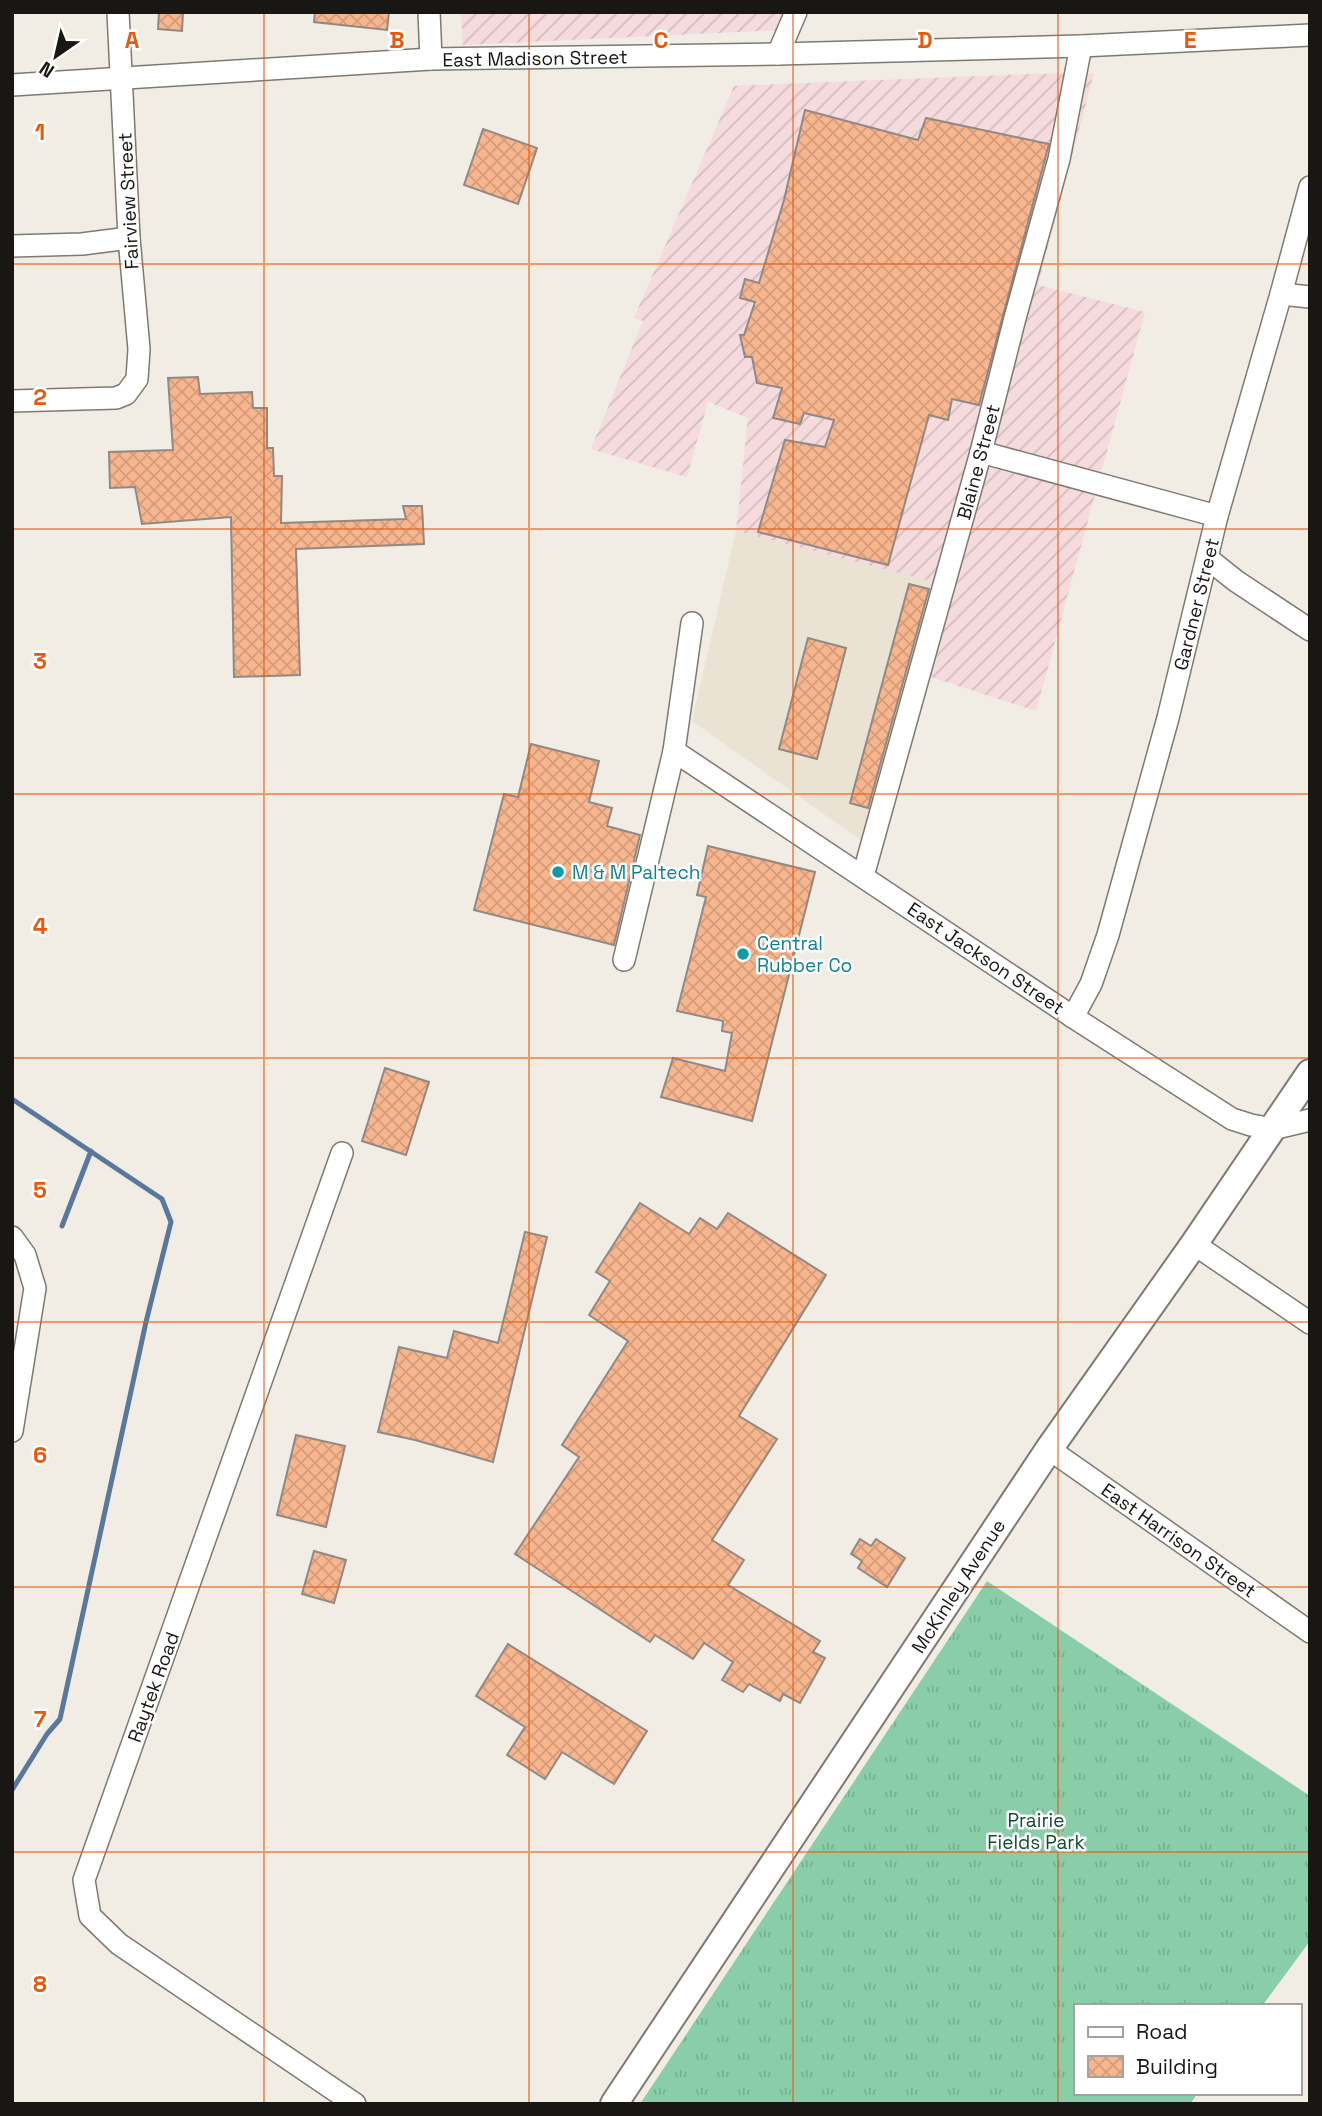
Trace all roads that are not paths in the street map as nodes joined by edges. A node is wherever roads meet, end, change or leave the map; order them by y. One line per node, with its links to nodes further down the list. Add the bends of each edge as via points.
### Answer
1 (118, 12): 8 (street, Fairview Street)
2 (429, 12): 7 (street)
3 (796, 12): 6 (street)
4 (1310, 36): 5 (street, East Madison Street)
5 (1081, 46): 6 (street, East Madison Street); 16 (street, Blaine Street, via 1059,159)
6 (778, 54): 7 (street, East Madison Street)
7 (431, 59): 8 (street, East Madison Street)
8 (121, 79): 9 (street, East Madison Street); 11 (street, Fairview Street)
9 (12, 85)
10 (1310, 187): 13 (street, Gardner Street)
11 (129, 238): 12 (street); 15 (street, Fairview Street, via 139,349 131,389 107,400)
12 (12, 246)
13 (1281, 294): 14 (street); 17 (street, Gardner Street)
14 (1310, 297)
15 (12, 401)
16 (981, 452): 17 (street); 22 (street, Blaine Street)
17 (1217, 516): 18 (street, Gardner Street)
18 (1207, 558): 20 (street); 24 (street, Gardner Street, via 1108,935 1091,984)
19 (692, 624): 21 (street)
20 (1310, 630)
21 (674, 751): 22 (street, East Jackson Street); 23 (street)
22 (863, 876): 24 (street, East Jackson Street)
23 (624, 960)
24 (1073, 1017): 27 (street, East Jackson Street, via 1232,1119)
25 (1310, 1073): 27 (street, McKinley Avenue)
26 (1310, 1120): 27 (street, East Jackson Street)
27 (1272, 1129): 30 (street, McKinley Avenue)
28 (342, 1153): 35 (street, Raytek Road, via 84,1880 90,1916 119,1944)
29 (12, 1237): 32 (street, via 25,1255 35,1288)
30 (1194, 1244): 31 (street); 33 (street, McKinley Avenue)
31 (1310, 1323)
32 (12, 1431)
33 (1049, 1449): 34 (street, East Harrison Street); 36 (street, McKinley Avenue)
34 (1310, 1632)
35 (355, 2104)
36 (614, 2104)

